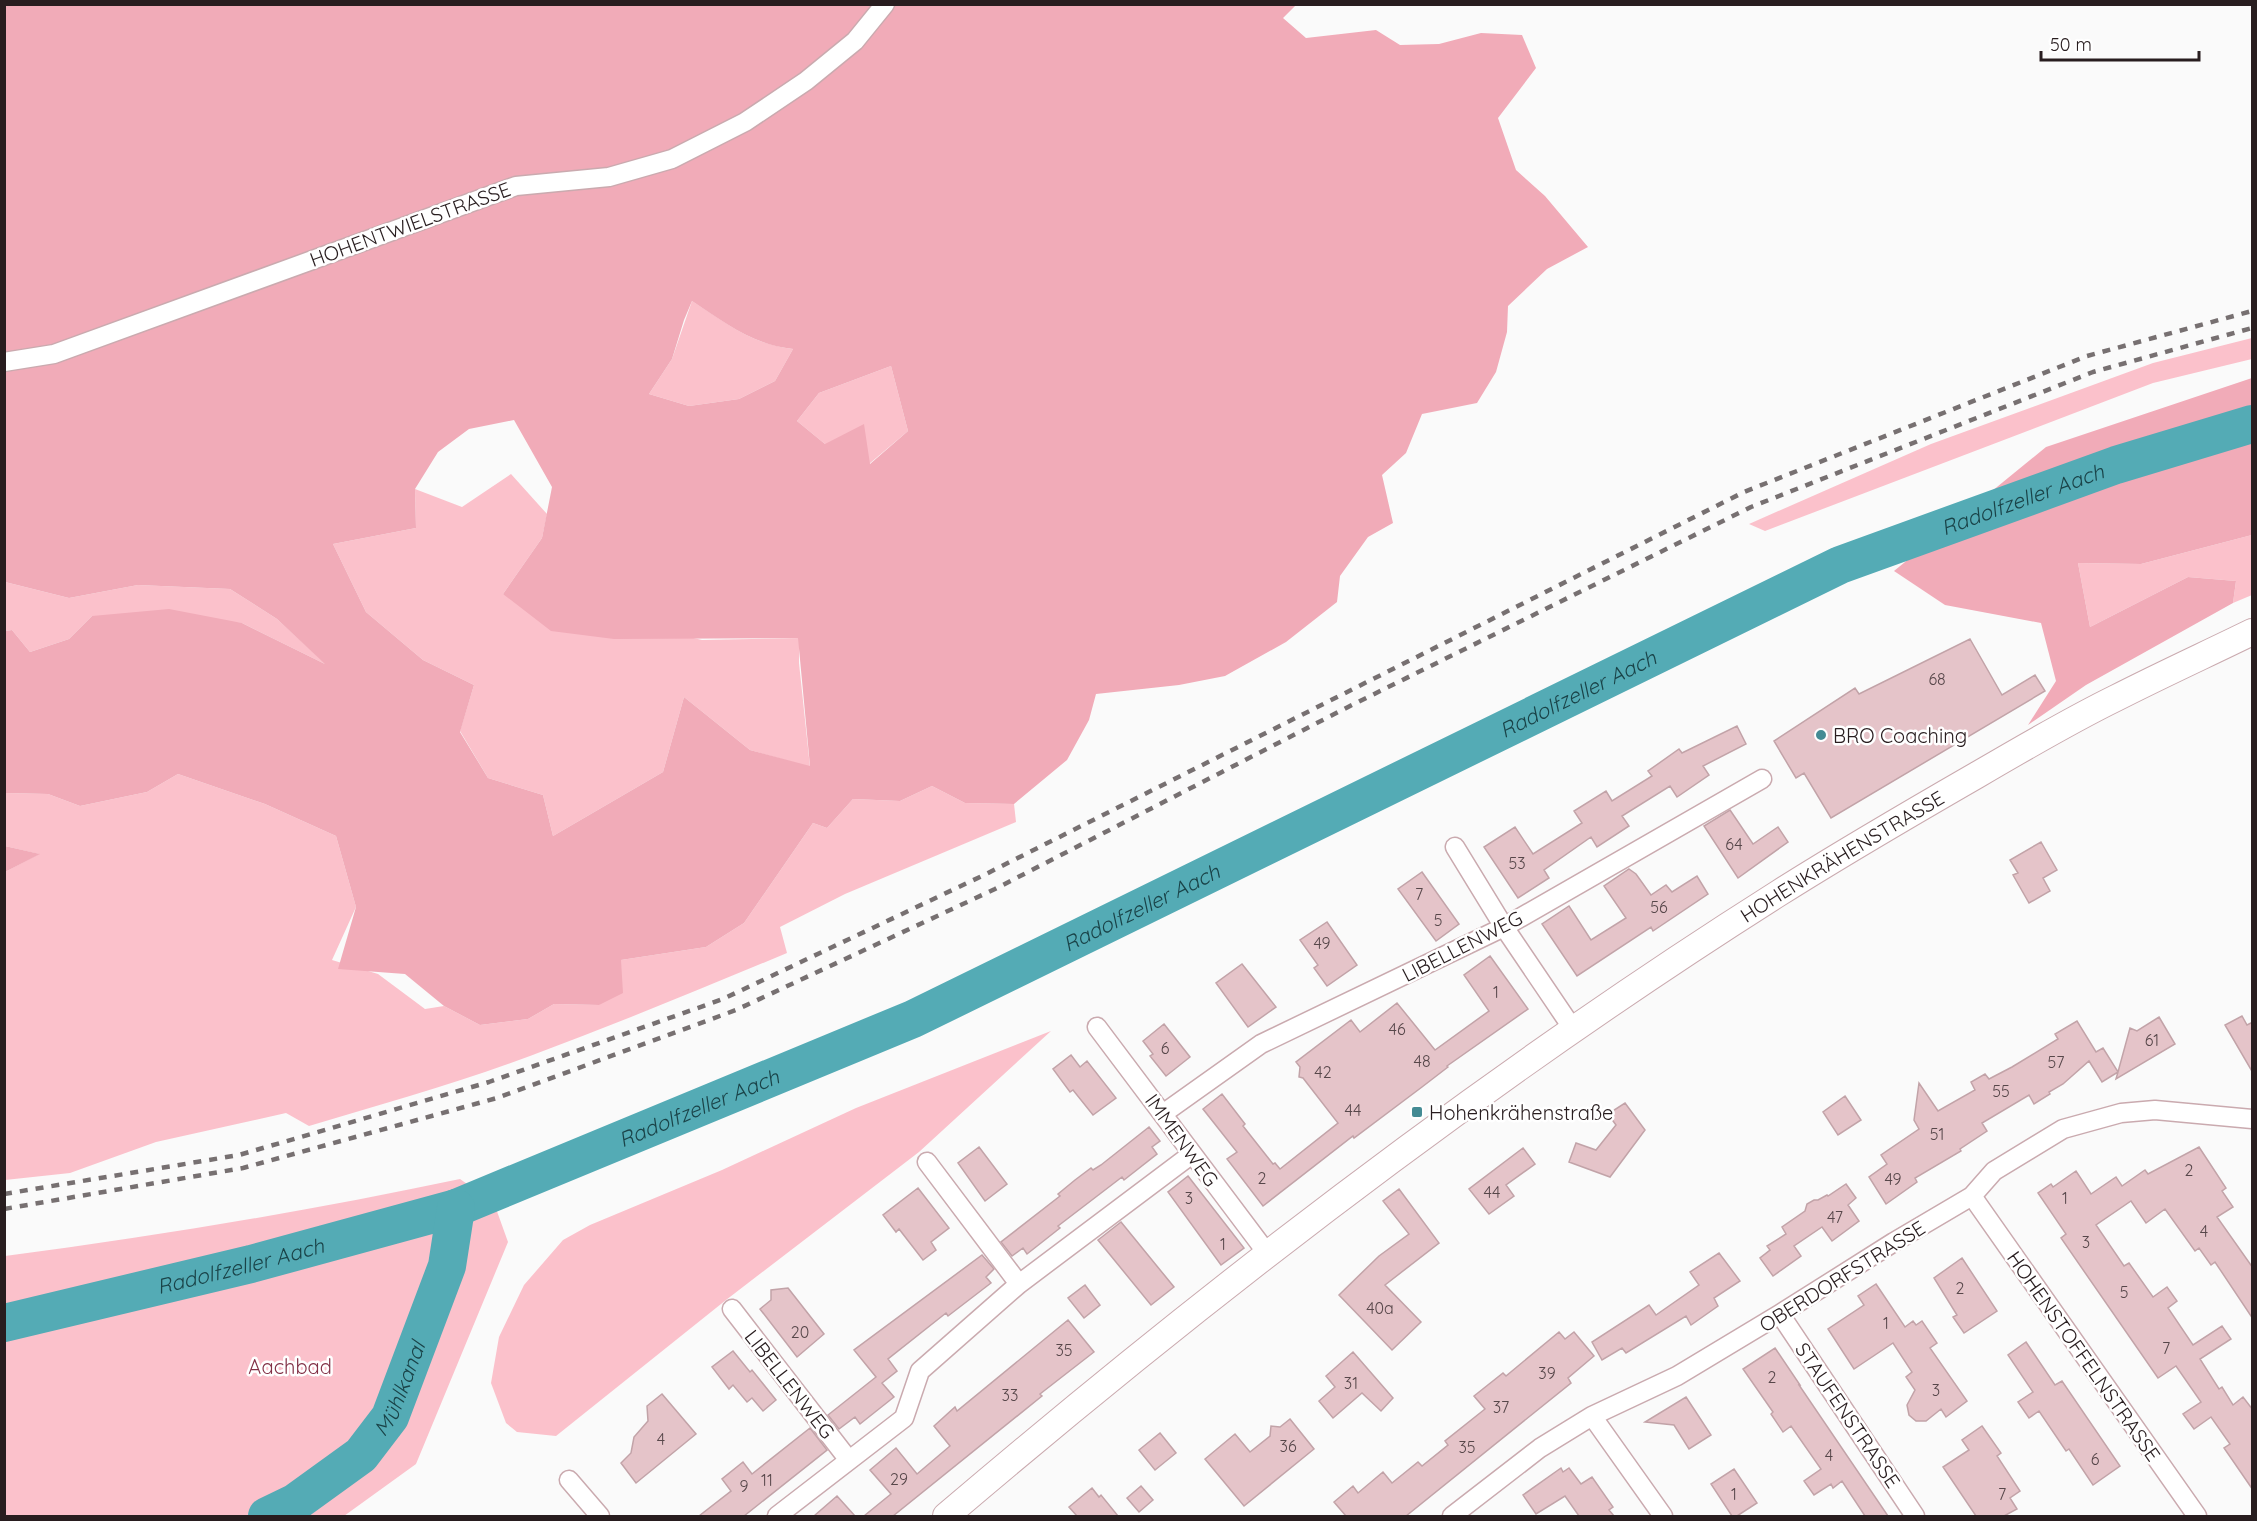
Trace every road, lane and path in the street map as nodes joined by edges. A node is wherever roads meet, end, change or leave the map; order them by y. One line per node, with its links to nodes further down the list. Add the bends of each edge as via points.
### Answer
1 (885, 4): 2 (street, HOHENTWIELSTRASSE, via 855,41 806,81 746,122 672,159 609,177 516,186 54,354)
2 (4, 362)
3 (2253, 632): 8 (main road, HOHENKRÄHENSTRASSE, via 2114,698 1858,843)
4 (1762, 779): 6 (street, LIBELLENWEG)
5 (1455, 847): 6 (street)
6 (1504, 927): 8 (street); 9 (street, LIBELLENWEG, via 1261,1044)
7 (1097, 1028): 9 (street, IMMENWEG)
8 (1573, 1029): 14 (main road, HOHENKRÄHENSTRASSE)
9 (1164, 1113): 11 (street, IMMENWEG)
10 (2252, 1122): 13 (street, OBERDORFSTRASSE, via 2155,1110 2121,1113 2063,1129 1994,1171)
11 (1192, 1154): 14 (street, IMMENWEG); 15 (street)
12 (927, 1162): 15 (street)
13 (1972, 1196): 17 (street, OBERDORFSTRASSE); 27 (street, HOHENSTOFFELNSTRASSE)
14 (1267, 1253): 23 (main road, HOHENKRÄHENSTRASSE, via 1075,1406)
15 (1019, 1284): 19 (street, via 920,1371 904,1418)
16 (732, 1309): 19 (street, LIBELLENWEG)
17 (1780, 1314): 18 (street, OBERDORFSTRASSE, via 1677,1376); 26 (street, STAUFENSTRASSE)
18 (1592, 1416): 24 (street, OBERDORFSTRASSE, via 1540,1448); 25 (street)
19 (848, 1459): 22 (street)
20 (569, 1480): 21 (street)
21 (600, 1516)
22 (777, 1516)
23 (946, 1516)
24 (1452, 1516)
25 (1662, 1516)
26 (1915, 1516)
27 (2197, 1516)

